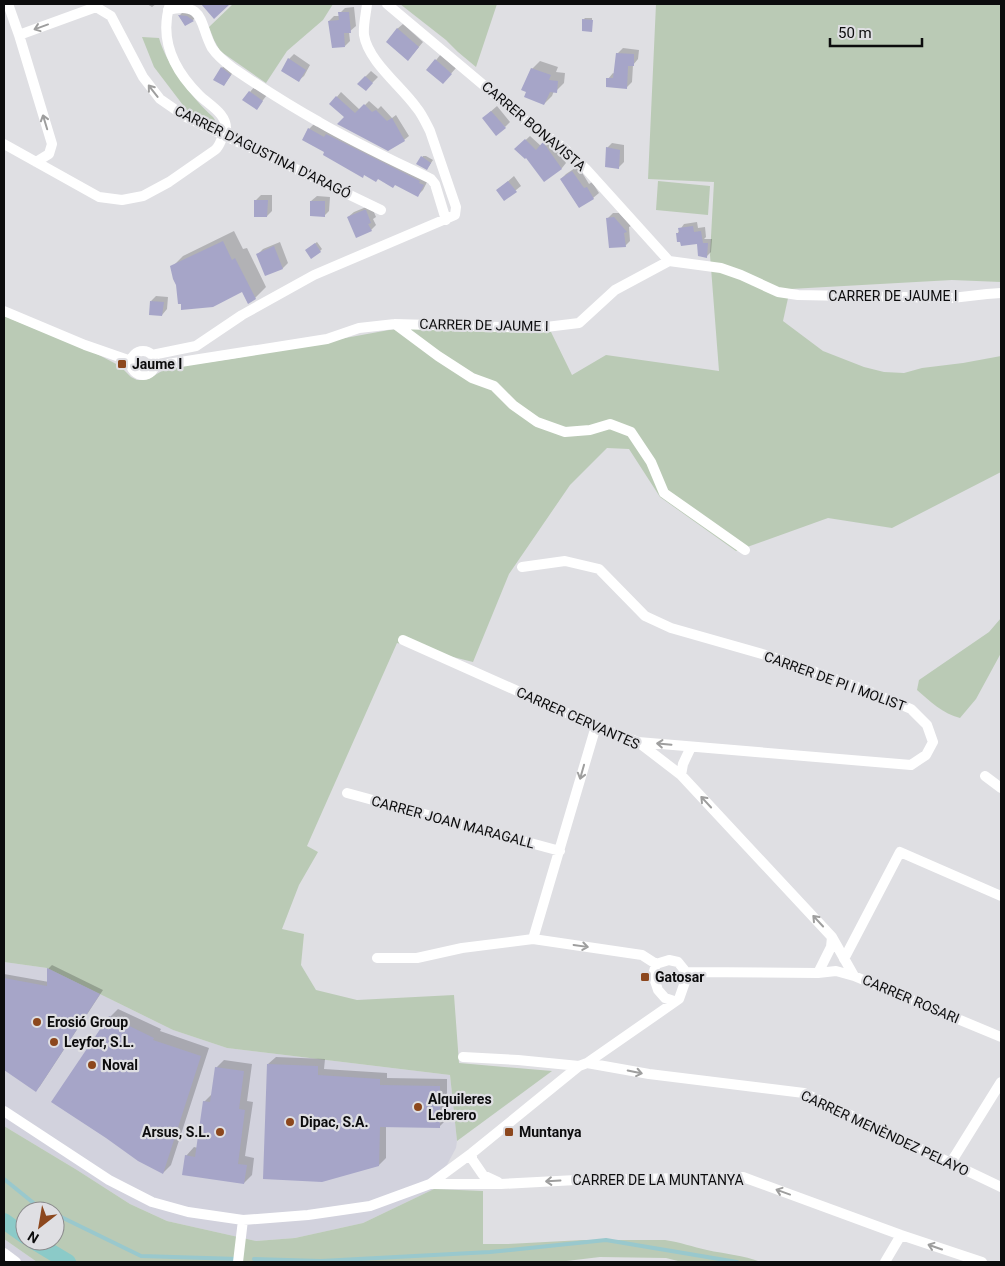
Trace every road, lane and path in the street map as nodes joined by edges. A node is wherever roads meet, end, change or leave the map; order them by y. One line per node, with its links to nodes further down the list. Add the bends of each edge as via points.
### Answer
1 (8, 4): 5 (street)
2 (367, 4): 10 (street, via 364,35 367,46 416,106 430,131 456,207)
3 (387, 4): 11 (street, CARRER BONAVISTA, via 525,120 570,153)
4 (169, 7): 6 (street, via 166,27 170,54 192,88 223,118 226,131); 10 (street, via 187,8 198,14 217,55 254,82 318,122 431,179)
5 (19, 36): 6 (street, CARRER D'AGUSTINA D'ARAGÓ, one-way to 5, via 160,99 143,77 111,16 96,7); 8 (street, one-way to 5, via 49,154 52,144)
6 (223, 135): 8 (street, via 219,147 169,182 143,196 122,200 99,197); 9 (street, CARRER D'AGUSTINA D'ARAGÓ)
7 (4, 144): 8 (street)
8 (36, 162)
9 (381, 210)
10 (450, 218): 15 (street, via 314,275 242,315 196,346)
11 (669, 260): 12 (street, CARRER DE JAUME I, via 721,268 778,292 798,294 952,298); 14 (street, CARRER DE JAUME I, via 615,290 579,323 538,328)
12 (1001, 293)
13 (4, 311): 16 (street, CARRER DE JAUME I)
14 (395, 324): 15 (street, CARRER DE JAUME I, via 359,328 326,339); 17 (street, via 472,378 494,386 537,422 565,432 610,424 632,432 651,462 664,493)
15 (154, 360): 16 (street, CARRER DE JAUME I, via 147,352 139,352); 16 (street, CARRER DE JAUME I, via 150,374 142,376 133,371)
16 (131, 361)
17 (745, 550)
18 (522, 567): 22 (street, CARRER DE PI I MOLIST, via 564,561 599,569 645,616 671,628 776,658 911,709 927,725 933,742 926,755 911,765)
19 (403, 640): 20 (street, CARRER CERVANTES)
20 (596, 726): 21 (street, CARRER CERVANTES); 27 (street, one-way to 27)
21 (638, 742): 22 (street, CARRER DE PI I MOLIST, one-way to 21); 23 (street, CARRER CERVANTES)
22 (691, 747): 23 (street, via 682,764)
23 (681, 775): 29 (street, CARRER CERVANTES, one-way to 23)
24 (986, 776): 25 (street)
25 (1001, 788)
26 (347, 793): 27 (street, CARRER JOAN MARAGALL)
27 (560, 851): 30 (street)
28 (1001, 896): 32 (street, via 900,852)
29 (832, 937): 32 (street, CARRER CERVANTES); 35 (street, via 831,947)
30 (533, 939): 31 (street, via 462,948 417,958); 33 (street, one-way to 33, via 642,955)
31 (377, 958)
32 (844, 958): 36 (street, CARRER CERVANTES)
33 (656, 964): 34 (street, via 669,960 678,962); 37 (street, via 652,975 658,990 665,998)
34 (686, 972): 35 (street, CARRER ROSARI); 37 (street, via 679,999)
35 (818, 973): 36 (street, CARRER ROSARI, via 836,971)
36 (854, 976): 38 (street, CARRER ROSARI)
37 (674, 1001): 40 (street)
38 (1001, 1037)
39 (463, 1057): 40 (street, CARRER MENÈNDEZ PELAYO)
40 (583, 1065): 43 (street); 44 (street, CARRER MENÈNDEZ PELAYO, one-way to 44, via 804,1093)
41 (1001, 1082): 44 (street)
42 (4, 1111): 48 (street, via 109,1180 152,1202 188,1212)
43 (472, 1153): 45 (street); 46 (street, via 472,1159 483,1175)
44 (950, 1164): 47 (street, CARRER MENÈNDEZ PELAYO)
45 (430, 1184): 46 (street, CARRER DE LA MUNTANYA); 48 (street, via 370,1206)
46 (501, 1184): 51 (street, CARRER DE LA MUNTANYA, one-way to 46, via 743,1177)
47 (1001, 1187)
48 (243, 1220): 54 (street)
49 (4, 1221): 50 (main road)
50 (15, 1229)
51 (901, 1235): 57 (street); 58 (street, CARRER DE LA MUNTANYA, one-way to 51)
52 (50, 1251): 56 (main road)
53 (4, 1253): 55 (street)
54 (238, 1257)
55 (16, 1262)
56 (68, 1262)
57 (885, 1262)
58 (982, 1262)

